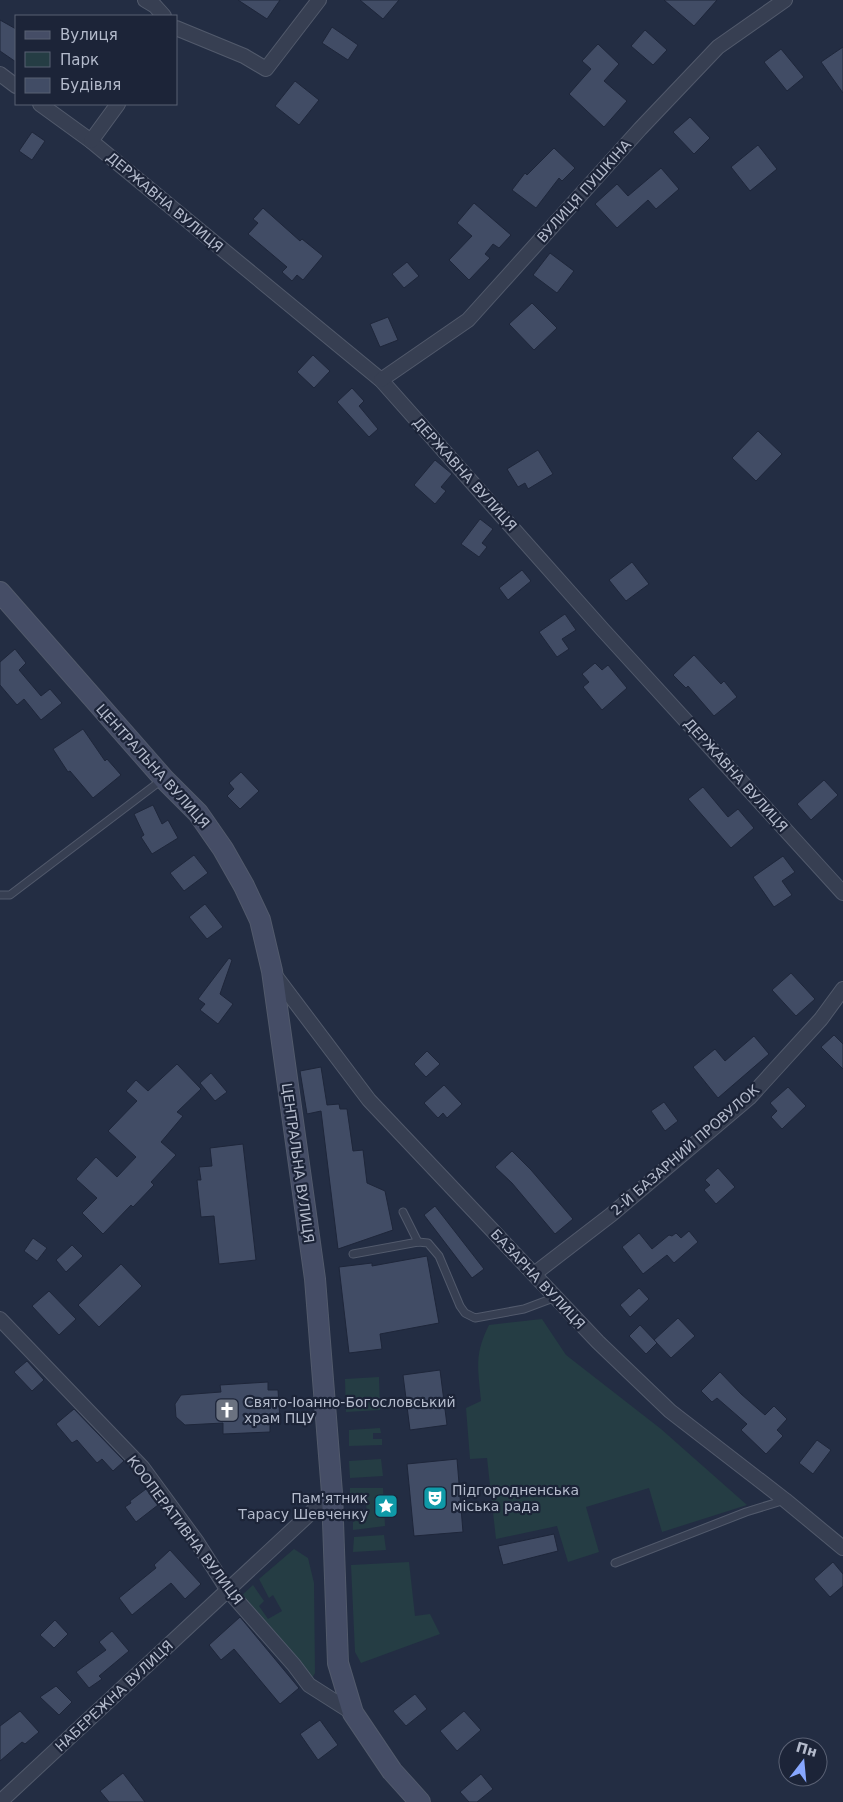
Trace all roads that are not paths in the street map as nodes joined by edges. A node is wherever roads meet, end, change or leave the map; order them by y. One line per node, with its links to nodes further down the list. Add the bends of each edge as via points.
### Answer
1 (145, 0): 4 (street)
2 (319, 0): 5 (street, via 266,69 244,56)
3 (785, 0): 11 (street, ВУЛИЦЯ ПУШКІНА, via 718,47 640,128 468,320)
4 (163, 15)
5 (178, 29)
6 (0, 74): 7 (street)
7 (15, 85)
8 (41, 105): 10 (street, ДЕРЖАВНА ВУЛИЦЯ)
9 (117, 105): 10 (street)
10 (91, 141): 11 (street, ДЕРЖАВНА ВУЛИЦЯ)
11 (381, 380): 14 (street, ДЕРЖАВНА ВУЛИЦЯ)
12 (0, 592): 13 (main road, ЦЕНТРАЛЬНА ВУЛИЦЯ)
13 (164, 779): 15 (lane, via 10,895); 16 (main road, ЦЕНТРАЛЬНА ВУЛИЦЯ, via 198,813 240,878 260,920)
14 (843, 893)
15 (0, 895)
16 (272, 971): 21 (street, БАЗАРНА ВУЛИЦЯ, via 369,1100); 24 (main road, ЦЕНТРАЛЬНА ВУЛИЦЯ, via 315,1279)
17 (843, 989): 21 (street, 2-Й БАЗАРНИЙ ПРОВУЛОК, via 821,1019 749,1098 612,1214)
18 (403, 1212): 19 (lane)
19 (418, 1242): 20 (lane); 22 (lane, via 428,1243 434,1249 460,1306 475,1318 524,1309)
20 (354, 1254)
21 (534, 1274): 22 (street, БАЗАРНА ВУЛИЦЯ)
22 (556, 1297): 25 (street, БАЗАРНА ВУЛИЦЯ, via 670,1411)
23 (0, 1319): 28 (street, КООПЕРАТИВНА ВУЛИЦЯ, via 142,1467)
24 (332, 1492): 28 (street, НАБЕРЕЖНА ВУЛИЦЯ); 29 (main road, ЦЕНТРАЛЬНА ВУЛИЦЯ, via 338,1663)
25 (785, 1500): 26 (street, БАЗАРНА ВУЛИЦЯ); 27 (lane)
26 (843, 1548)
27 (615, 1563)
28 (227, 1589): 29 (street, КООПЕРАТИВНА ВУЛИЦЯ, via 309,1685); 30 (street, НАБЕРЕЖНА ВУЛИЦЯ)
29 (353, 1713): 31 (main road, ЦЕНТРАЛЬНА ВУЛИЦЯ, via 392,1771)
30 (0, 1802)
31 (420, 1802)

